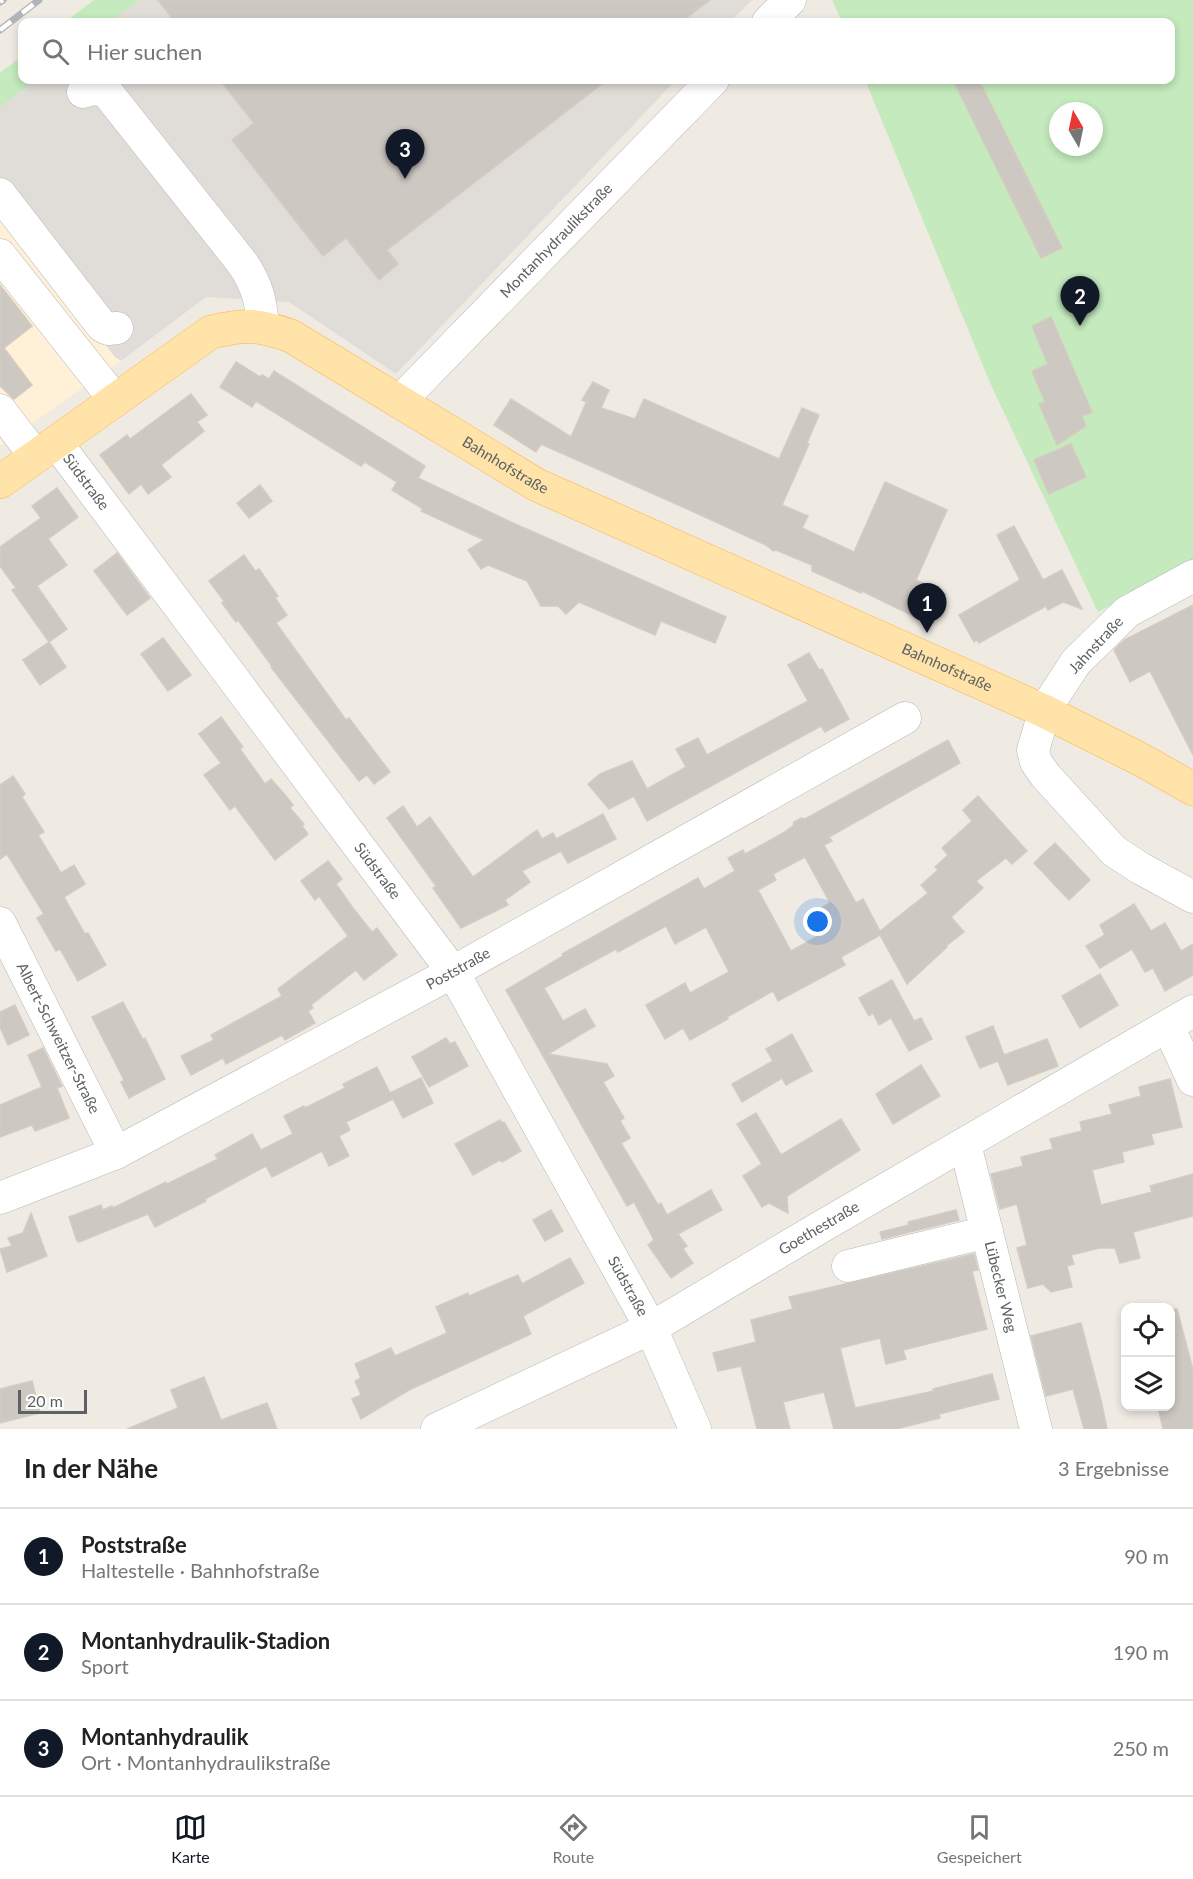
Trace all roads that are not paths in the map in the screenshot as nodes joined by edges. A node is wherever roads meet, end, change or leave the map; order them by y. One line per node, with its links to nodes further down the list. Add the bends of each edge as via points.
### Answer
1 (790, 0): 2 (street)
2 (772, 18)
3 (708, 84): 10 (street, Montanhydraulikstraße)
4 (83, 92): 7 (street, via 106,91 243,264 254,281)
5 (0, 194): 8 (street, via 102,326)
6 (0, 255): 9 (street)
7 (263, 326): 9 (main road, Bahnhofstraße, via 236,326 211,332); 10 (main road, Bahnhofstraße, via 291,336)
8 (117, 328)
9 (115, 400): 12 (main road, Bahnhofstraße)
10 (400, 401): 15 (main road, Bahnhofstraße, via 537,485)
11 (0, 410): 12 (street, Südstraße)
12 (46, 450): 13 (main road, Bahnhofstraße); 20 (street, Südstraße)
13 (0, 482)
14 (1193, 576): 15 (street, Jahnstraße, via 1127,612 1076,662)
15 (1044, 711): 17 (main road, Bahnhofstraße); 18 (street, via 1034,750 1036,762 1045,775 1114,851)
16 (905, 718): 20 (street, Poststraße)
17 (1193, 789)
18 (1193, 897)
19 (0, 923): 24 (street, Albert-Schweitzer-Straße)
20 (453, 972): 24 (street, Poststraße); 28 (street, Südstraße)
21 (1180, 1018): 22 (street); 23 (street, Goethestraße)
22 (1193, 1080)
23 (964, 1144): 26 (street, Lübecker Weg); 28 (street, Goethestraße)
24 (116, 1153): 25 (street, Poststraße)
25 (0, 1198)
26 (987, 1232): 27 (street); 31 (street, Lübecker Weg)
27 (848, 1266)
28 (651, 1328): 29 (street, Goethestraße); 30 (street, Südstraße)
29 (437, 1429)
30 (695, 1429)
31 (1036, 1429)

